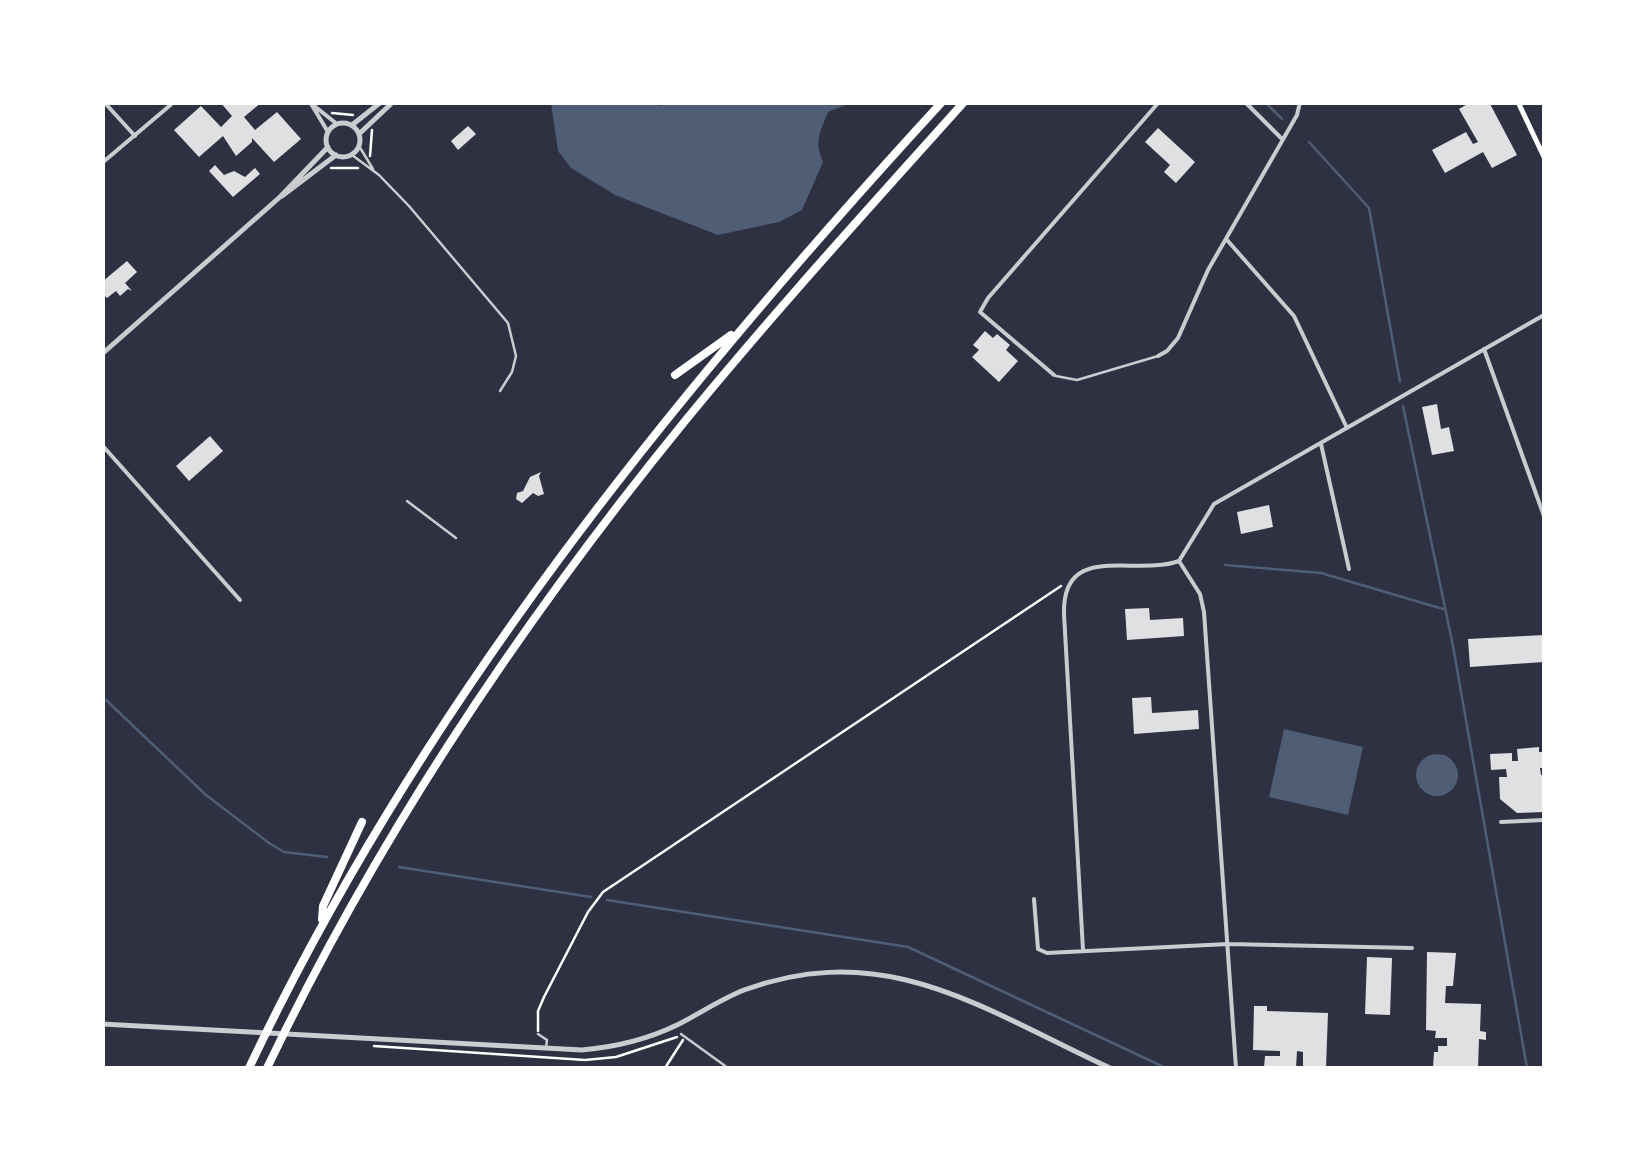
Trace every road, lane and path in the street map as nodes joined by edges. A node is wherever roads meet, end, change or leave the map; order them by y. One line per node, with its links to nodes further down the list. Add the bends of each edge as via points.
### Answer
1 (104, 102): 19 (street)
2 (174, 102): 19 (street)
3 (310, 102): 14 (street); 17 (street)
4 (381, 102): 15 (street)
5 (393, 102): 18 (street)
6 (942, 102): 34 (highway)
7 (964, 102): 66 (highway, via 686,419 556,587 408,806)
8 (1159, 102): 39 (street, via 980,312)
9 (1245, 102): 20 (street)
10 (1300, 102): 20 (street)
11 (1518, 102): 26 (main road)
12 (332, 112): 13 (path)
13 (358, 114)
14 (337, 124): 15 (street); 17 (street)
15 (351, 125): 18 (street)
16 (372, 130): 25 (path)
17 (328, 132): 22 (street)
18 (359, 134): 21 (street)
19 (136, 137): 27 (street)
20 (1281, 138): 32 (street)
21 (359, 146): 24 (street); 30 (lane)
22 (328, 147): 23 (street); 31 (street)
23 (336, 155): 24 (street); 31 (street)
24 (352, 155): 30 (lane)
25 (370, 157)
26 (1544, 157)
27 (102, 163)
28 (360, 166): 29 (path)
29 (330, 169)
30 (373, 170): 40 (lane, via 508,324 516,356)
31 (280, 197): 36 (street)
32 (1226, 238): 37 (street, via 1178,338); 41 (street, via 1294,316)
33 (1544, 315): 35 (street)
34 (738, 330): 38 (highway); 55 (highway, via 493,649)
35 (1484, 350): 41 (street); 45 (street)
36 (102, 354)
37 (1158, 356): 39 (lane, via 1076,380)
38 (675, 375)
39 (1054, 375)
40 (500, 391)
41 (1347, 428): 42 (street)
42 (1321, 444): 47 (street, via 1214,504); 48 (street)
43 (102, 445): 50 (street)
44 (407, 501): 46 (lane)
45 (1544, 516)
46 (456, 538)
47 (1180, 561): 49 (street, via 1151,568 1096,566); 56 (street, via 1204,612)
48 (1350, 569)
49 (1068, 584): 58 (street, via 1064,614); 60 (path, via 604,892 544,997)
50 (240, 600)
51 (1544, 820): 53 (street)
52 (362, 822): 55 (highway, via 323,906)
53 (1501, 822)
54 (1034, 899): 58 (street, via 1038,948)
55 (322, 924): 65 (highway)
56 (1228, 944): 57 (street); 58 (street); 70 (street)
57 (1412, 948)
58 (1083, 950)
59 (102, 1024): 63 (street)
60 (538, 1034): 63 (lane); 64 (lane)
61 (682, 1036): 62 (path, via 585,1060); 67 (path); 68 (lane)
62 (359, 1045)
63 (538, 1050): 64 (street)
64 (546, 1050): 69 (street, via 636,1042 768,982 842,970 900,976 941,990)
65 (249, 1068)
66 (267, 1068)
67 (665, 1068)
68 (728, 1068)
69 (1110, 1068)
70 (1236, 1068)

